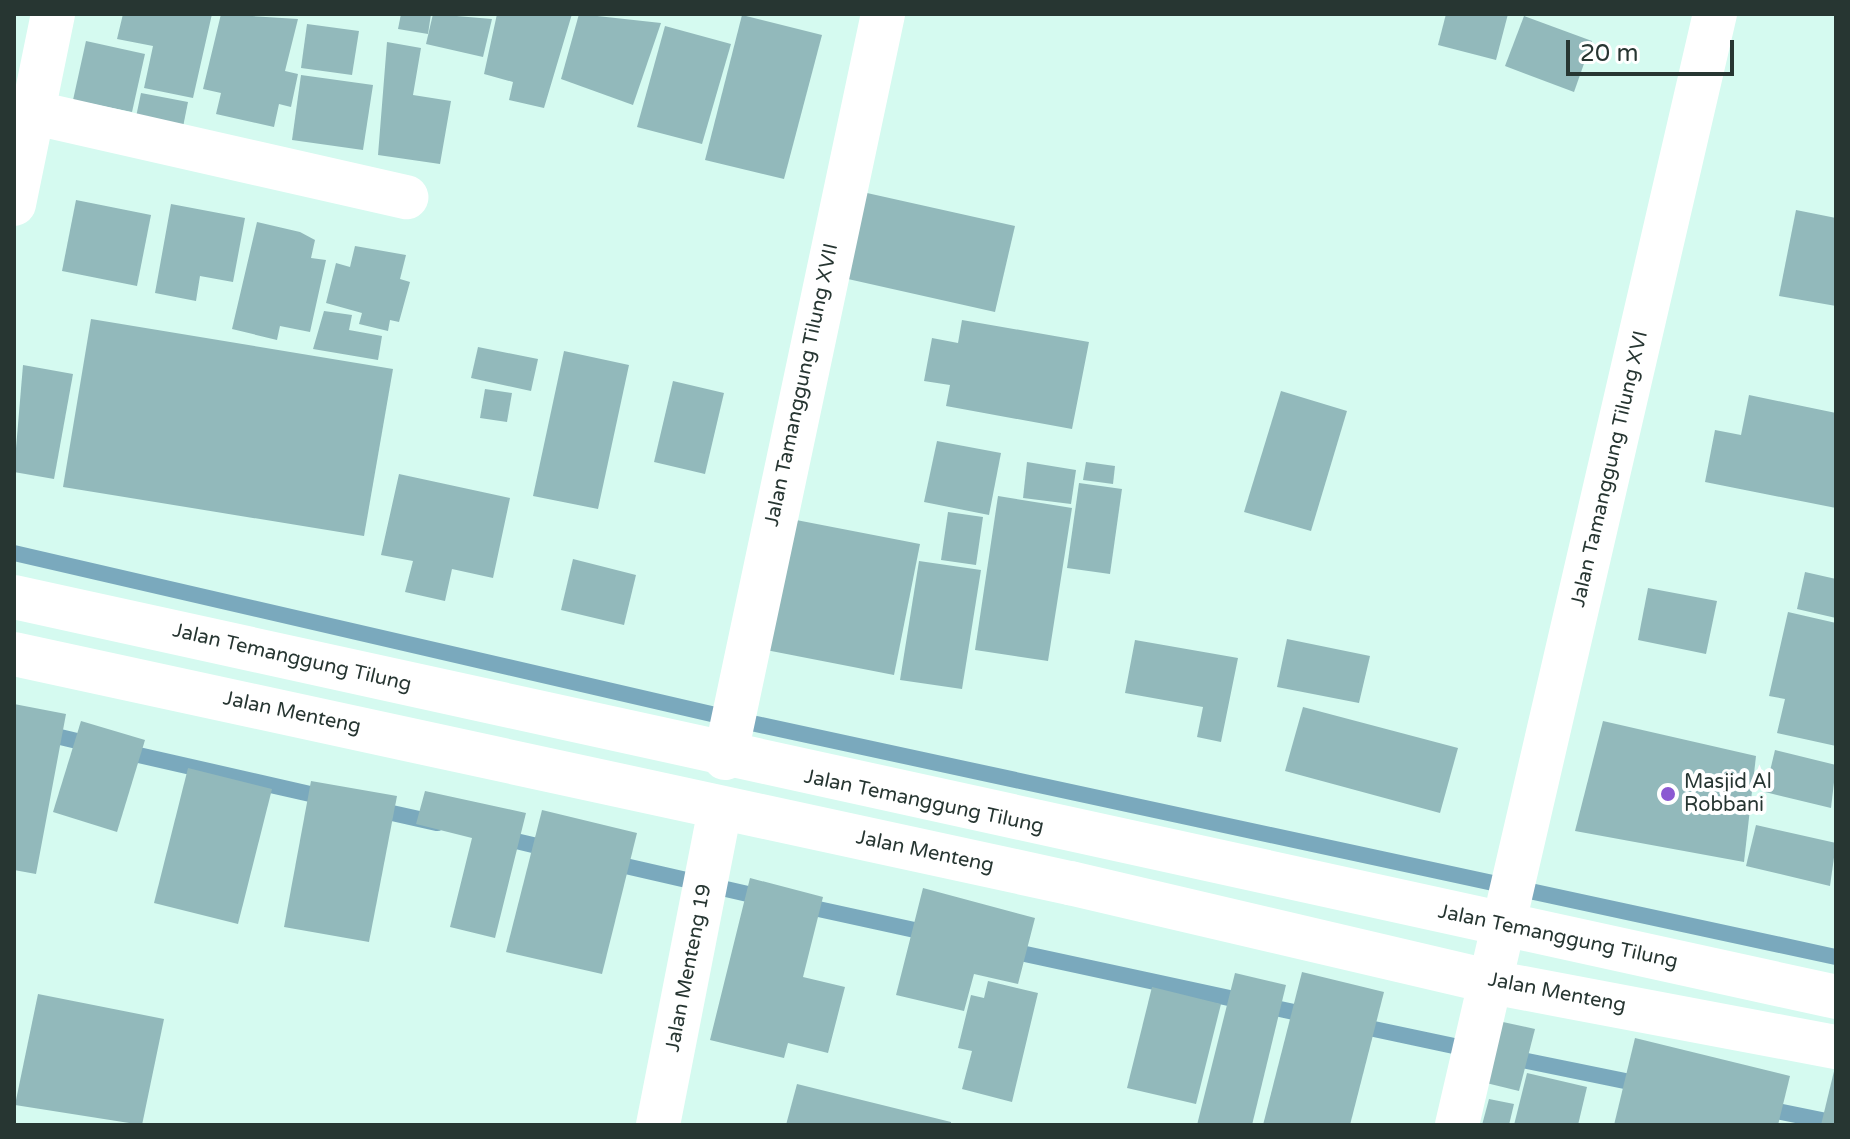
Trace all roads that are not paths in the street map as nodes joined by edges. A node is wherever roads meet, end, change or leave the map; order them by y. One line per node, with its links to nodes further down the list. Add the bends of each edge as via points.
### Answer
1 (53, 14): 4 (street)
2 (883, 14): 9 (street, Jalan Tamanggung Tilung XVII)
3 (1715, 14): 11 (street, Jalan Tamanggung Tilung XVI)
4 (31, 112): 5 (street); 6 (street)
5 (406, 197)
6 (14, 204)
7 (14, 597): 9 (street, Jalan Temanggung Tilung)
8 (14, 654): 10 (street, Jalan Menteng)
9 (725, 758): 11 (street, Jalan Temanggung Tilung)
10 (720, 810): 12 (street, Jalan Menteng); 15 (street, Jalan Menteng 19)
11 (1506, 925): 12 (street, Jalan Tamanggung Tilung XVI); 13 (street, Jalan Temanggung Tilung)
12 (1491, 982): 14 (street, Jalan Menteng); 16 (street, Jalan Tamanggung Tilung XVI)
13 (1836, 997)
14 (1836, 1047)
15 (658, 1125)
16 (1457, 1125)

